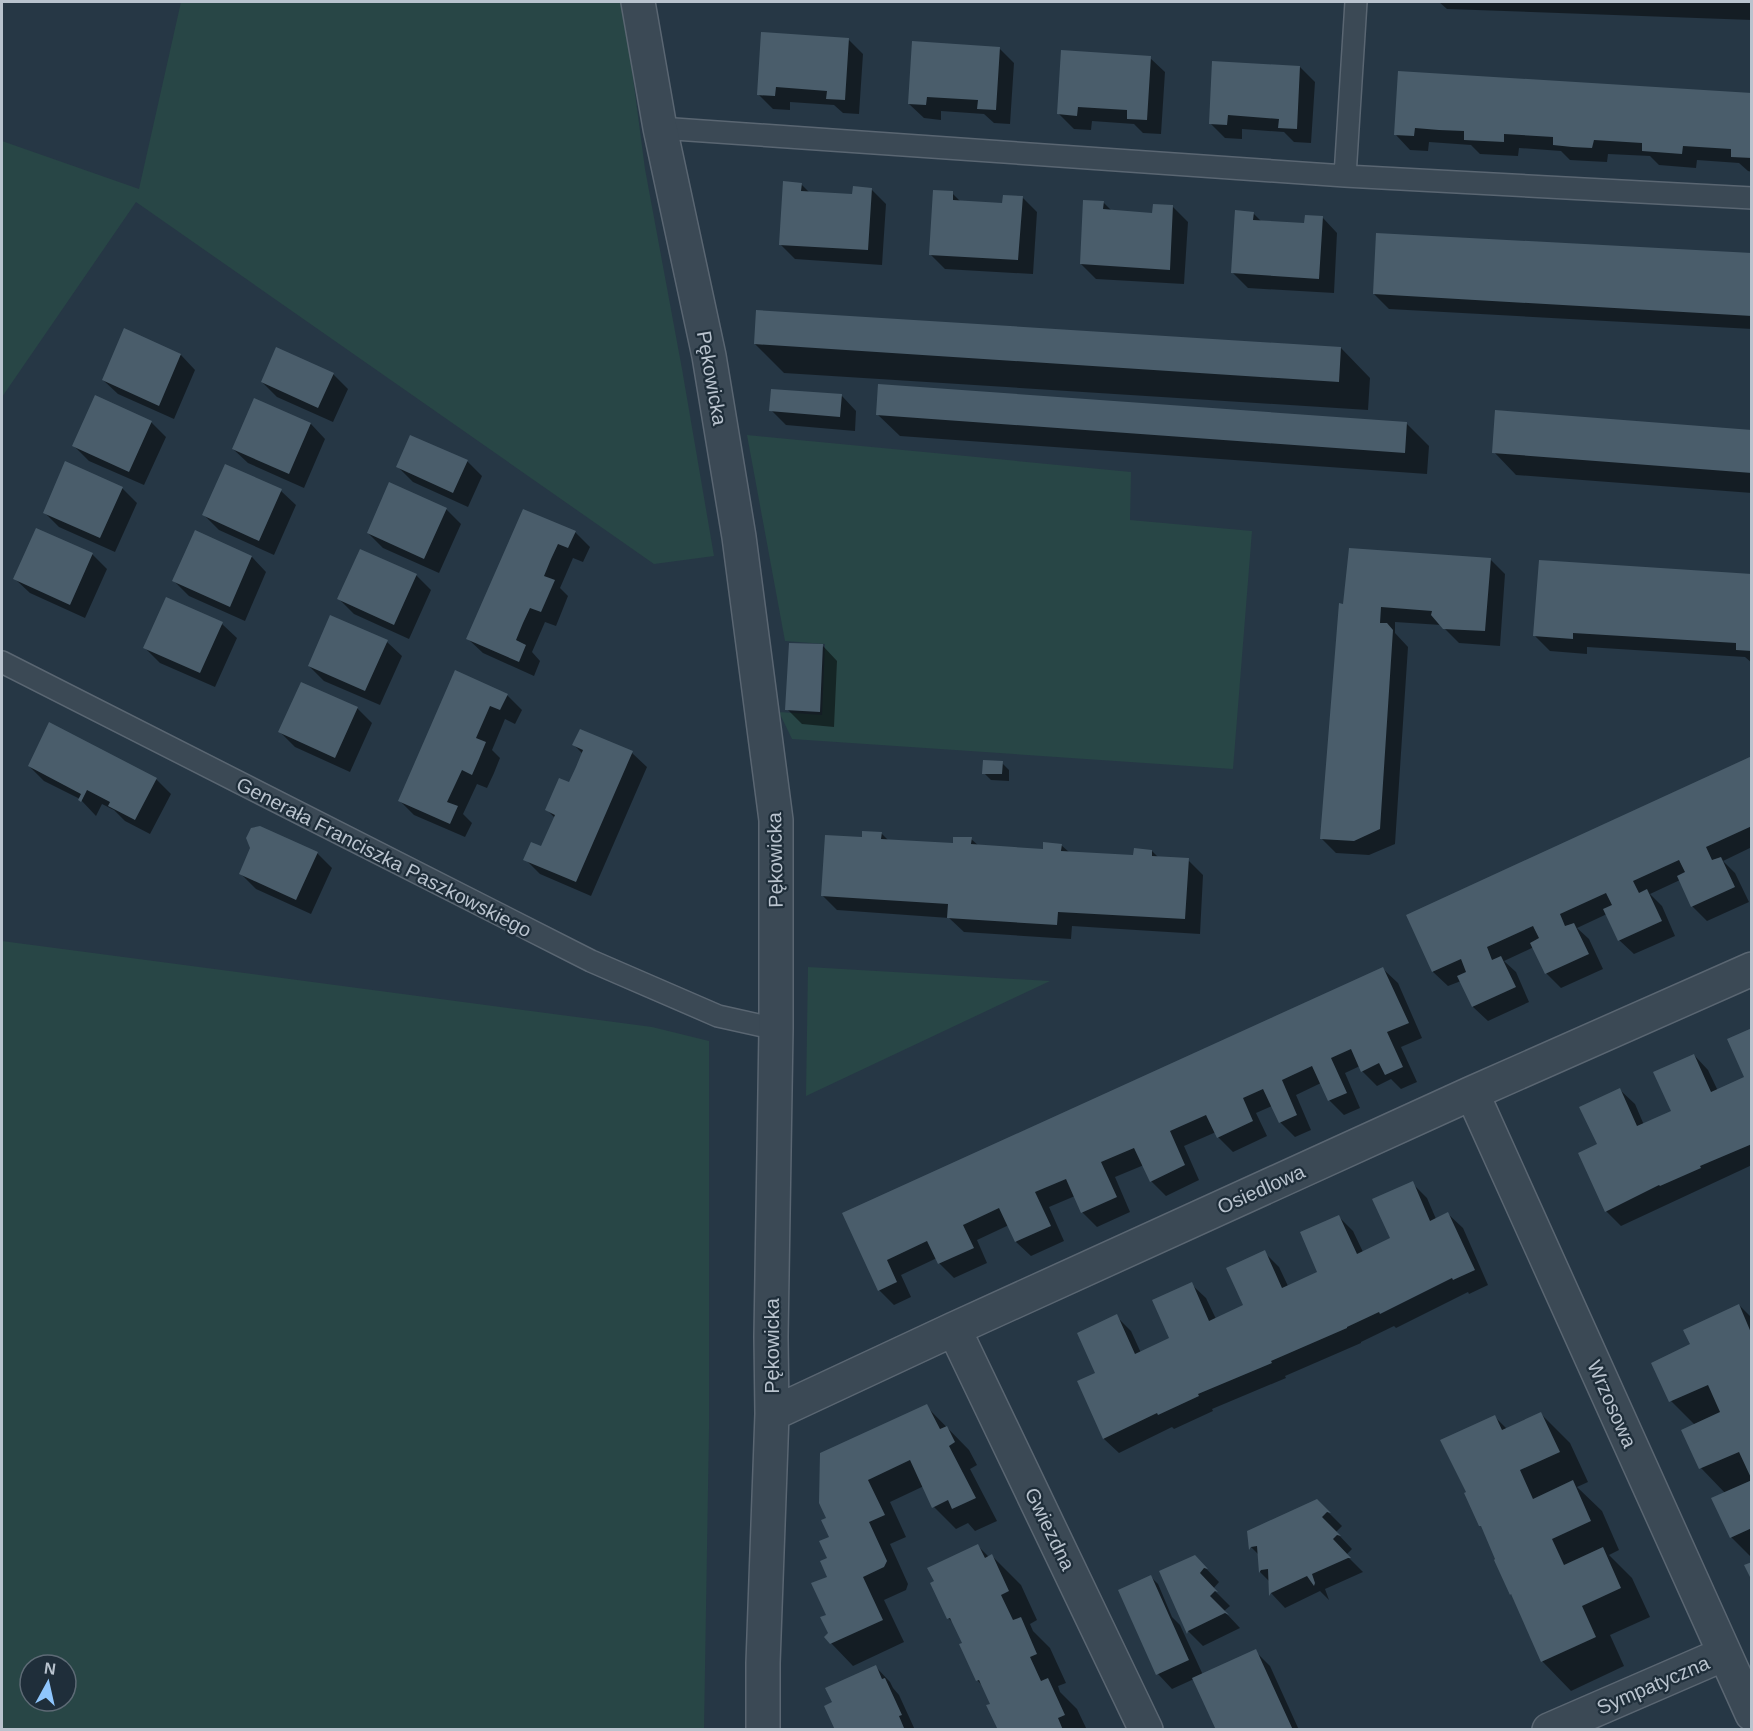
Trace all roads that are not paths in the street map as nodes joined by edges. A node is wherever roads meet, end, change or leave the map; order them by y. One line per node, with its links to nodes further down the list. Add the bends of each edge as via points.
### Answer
1 (638, 2): 3 (street, Pękowicka)
2 (1356, 2): 4 (lane)
3 (660, 128): 4 (lane); 8 (street, Pękowicka, via 709,356 739,537 774,803)
4 (1345, 176): 5 (lane)
5 (1752, 198)
6 (2, 662): 8 (lane, Generała Franciszka Paszkowskiego, via 591,962 718,1016)
7 (1752, 969): 9 (street, Osiedlowa)
8 (776, 1029): 11 (street, Pękowicka)
9 (1472, 1093): 10 (street, Osiedlowa); 12 (street, Wrzosowa)
10 (954, 1329): 11 (street, Osiedlowa); 15 (street, Gwiezdna)
11 (772, 1414): 14 (street, Pękowicka)
12 (1724, 1654): 13 (street, Wrzosowa); 16 (street, Sympatyczna)
13 (1752, 1714)
14 (764, 1730)
15 (1146, 1730)
16 (1549, 1730)

